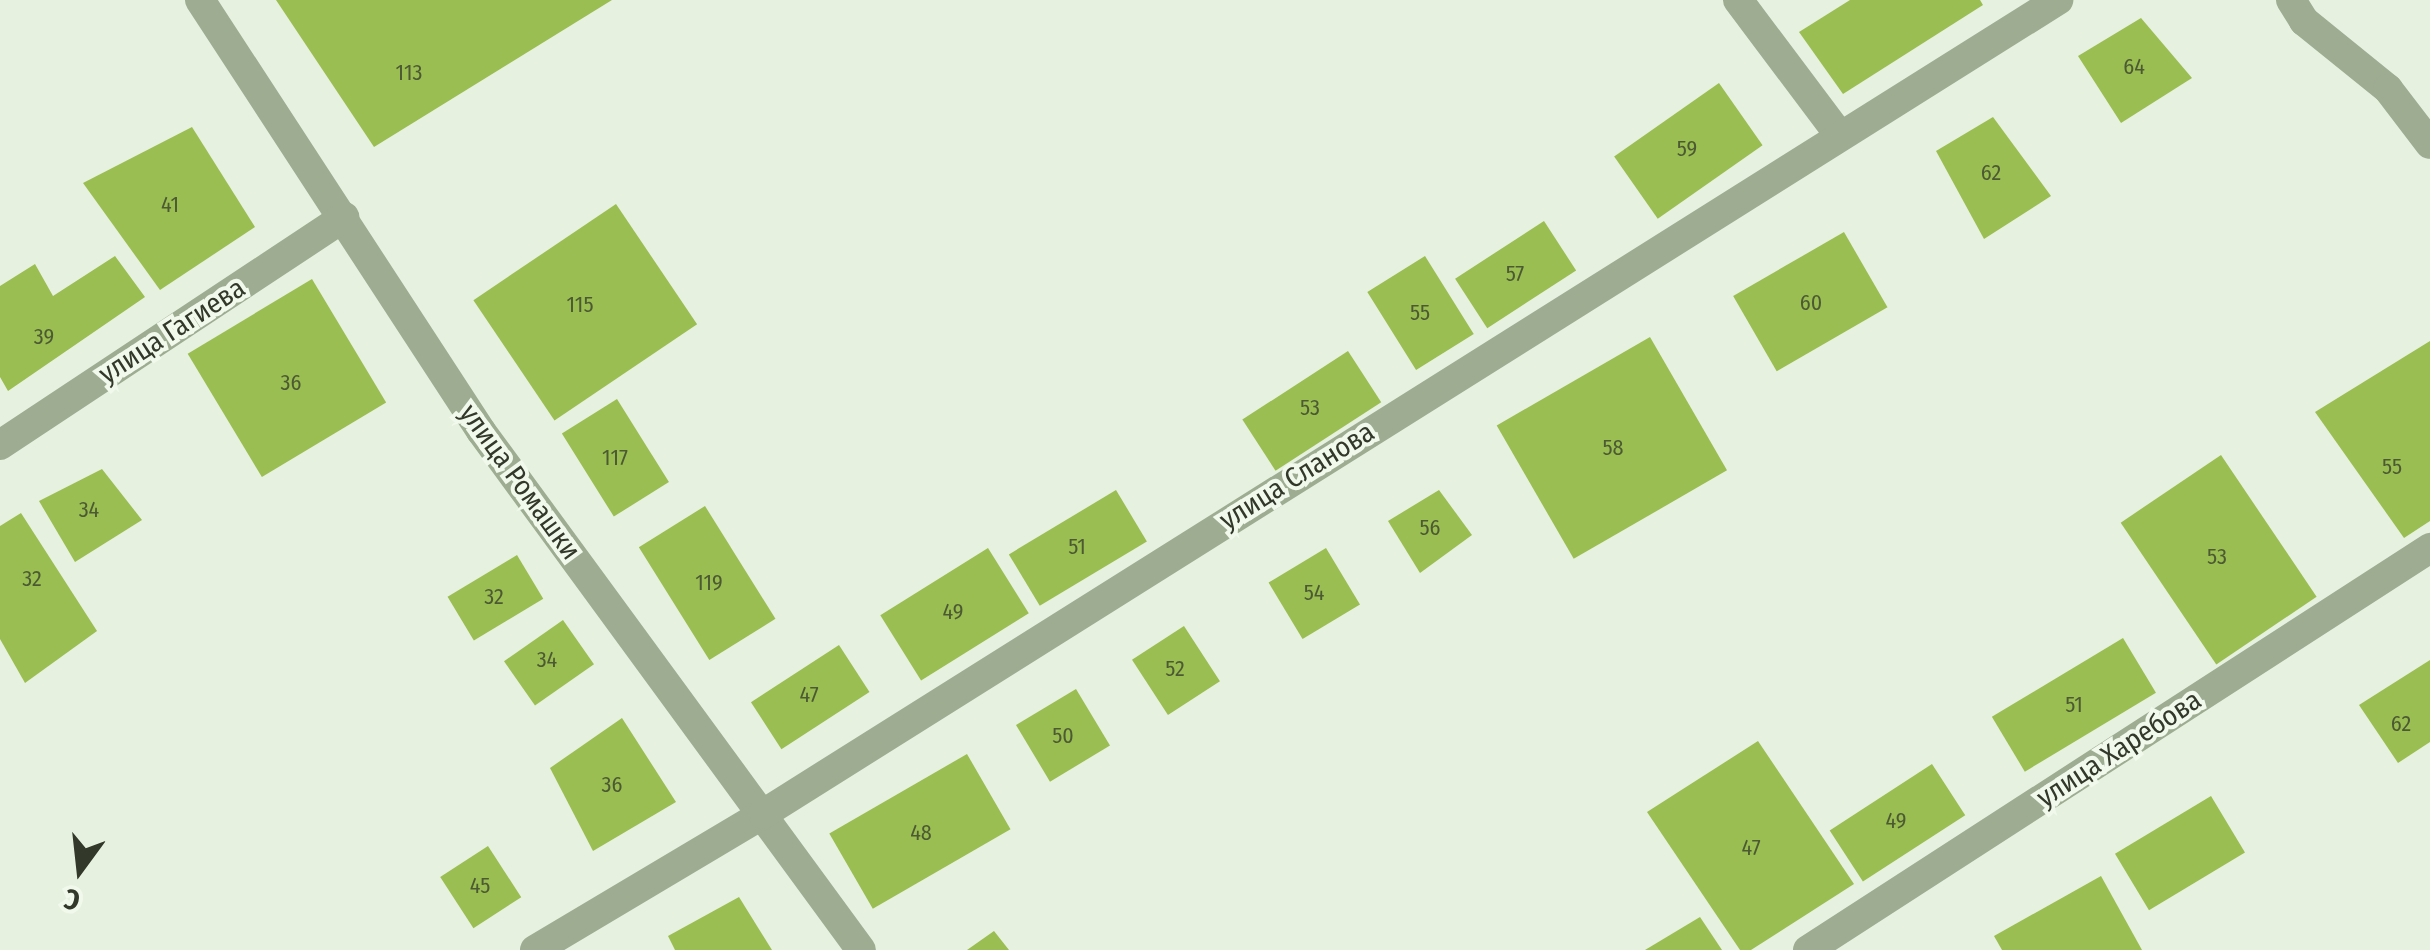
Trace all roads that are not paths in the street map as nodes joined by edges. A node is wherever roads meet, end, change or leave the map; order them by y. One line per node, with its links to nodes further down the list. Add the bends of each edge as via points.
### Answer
1 (200, 0): 7 (street, улица Ромашки)
2 (1738, 0): 5 (street)
3 (2058, 0): 5 (street, улица Сланова)
4 (2291, 0): 6 (street, via 2304,21 2388,88)
5 (1838, 133): 10 (street, улица Сланова)
6 (2430, 144)
7 (344, 217): 8 (street, улица Гагиева); 10 (street, улица Ромашки, via 481,431)
8 (0, 444)
9 (2430, 548): 13 (street, улица Харебова)
10 (763, 814): 11 (street, улица Сланова); 12 (street, улица Ромашки)
11 (535, 950)
12 (861, 950)
13 (1808, 950)

